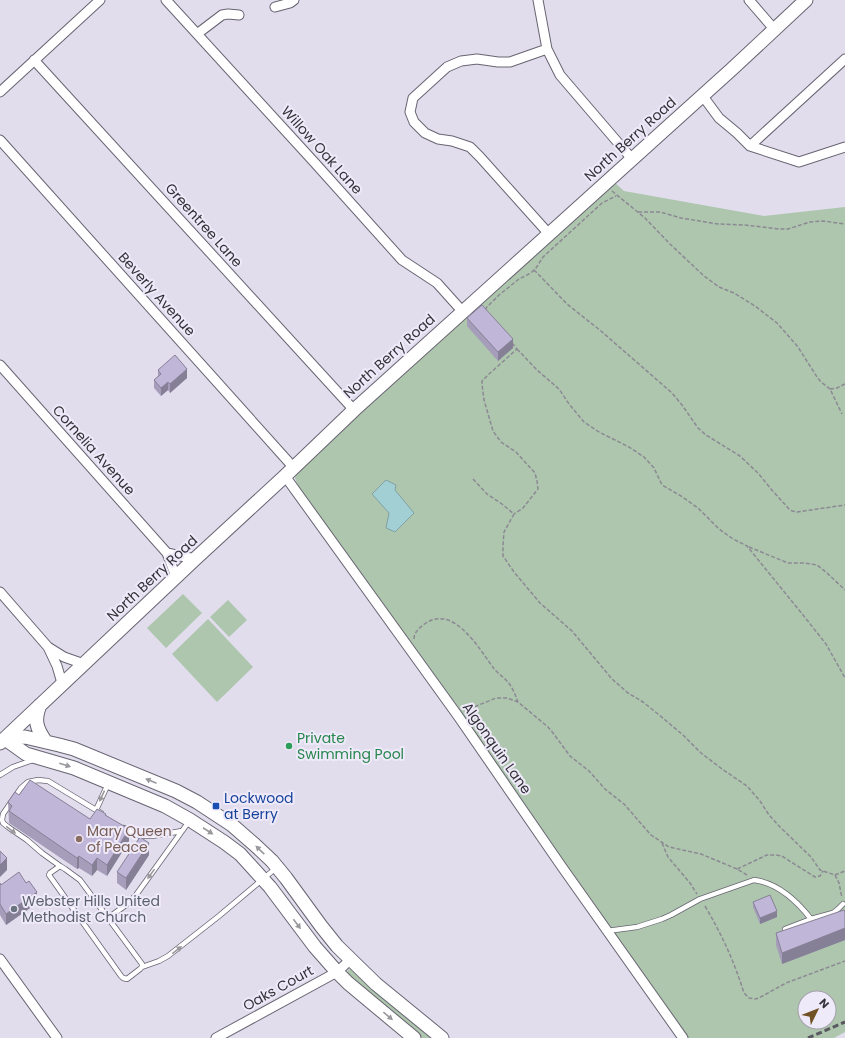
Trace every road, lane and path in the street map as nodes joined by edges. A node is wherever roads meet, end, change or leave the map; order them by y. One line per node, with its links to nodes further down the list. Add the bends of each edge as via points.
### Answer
1 (100, 0): 13 (street)
2 (166, 0): 10 (street, Willow Oak Lane)
3 (294, 0): 7 (street)
4 (538, 0): 11 (street)
5 (749, 0): 9 (street)
6 (806, 0): 9 (main road, North Berry Road)
7 (276, 7)
8 (239, 15): 10 (street, via 222,15)
9 (774, 29): 15 (main road, North Berry Road)
10 (197, 34): 27 (street, Willow Oak Lane, via 402,260 437,283)
11 (546, 49): 19 (street, via 560,75); 24 (street, via 510,62 477,59 447,66 413,98 410,112 414,122 425,132 438,139 470,147)
12 (845, 59): 17 (street)
13 (34, 60): 14 (street); 33 (street, Greentree Lane)
14 (0, 92)
15 (702, 95): 17 (street, via 719,118); 19 (main road, North Berry Road)
16 (0, 140): 35 (street, Beverly Avenue)
17 (750, 146): 18 (street, via 799,162)
18 (845, 147)
19 (632, 159): 20 (main road, North Berry Road)
20 (605, 183): 21 (path); 24 (main road, North Berry Road)
21 (616, 196): 22 (path); 25 (path, via 602,203 565,236 541,258)
22 (638, 212): 23 (path, via 660,212 718,224 779,229 823,221); 32 (path, via 704,276 755,306 777,323 798,347 817,377)
23 (845, 224)
24 (549, 234): 27 (main road, North Berry Road)
25 (534, 270): 26 (path, via 499,295); 37 (path, via 567,304 672,393 698,428 749,464 789,509 797,512)
26 (486, 310)
27 (463, 312): 33 (main road, North Berry Road)
28 (508, 338): 29 (path)
29 (517, 349): 38 (path, via 482,381 484,400 493,431 501,442 516,452 528,465 535,473 537,481 538,490 523,508); 39 (path, via 559,389 584,422 644,457 654,468 662,485 698,508 719,529)
30 (0, 365): 40 (street, Cornelia Avenue)
31 (845, 384): 32 (path)
32 (830, 389): 34 (path)
33 (354, 410): 35 (main road, North Berry Road)
34 (842, 414)
35 (290, 472): 41 (main road, North Berry Road); 79 (street, Algonquin Lane)
36 (473, 479): 38 (path, via 486,494)
37 (845, 505)
38 (514, 514): 69 (path, via 504,532 503,556 540,603 572,631 612,679 658,714 701,753 747,786 769,815)
39 (747, 546): 43 (path, via 788,564 817,565); 48 (path, via 826,644)
40 (168, 553): 41 (street); 42 (street, Cornelia Avenue)
41 (195, 559): 42 (main road, North Berry Road)
42 (176, 576): 47 (main road, North Berry Road)
43 (845, 590)
44 (0, 592): 46 (street)
45 (415, 642): 50 (path, via 415,633 429,621 441,619 455,623 510,685)
46 (48, 647): 47 (street, via 64,657); 49 (street)
47 (84, 664): 49 (main road, North Berry Road)
48 (845, 678)
49 (62, 683): 51 (main road, North Berry Road)
50 (518, 702): 52 (path, via 496,698 474,707); 65 (path, via 548,728 570,756 624,804 645,829)
51 (40, 704): 53 (main road, North Berry Road); 54 (main road, via 36,723)
52 (461, 705)
53 (2, 738): 54 (main road, via 25,737); 55 (main road, via 26,754)
54 (46, 742): 56 (main road)
55 (39, 758): 57 (lane); 58 (main road, one-way to 58, via 74,768)
56 (116, 766): 58 (main road); 59 (main road, one-way to 56)
57 (2, 774)
58 (108, 783): 60 (lane, one-way to 60); 62 (main road, via 165,806)
59 (199, 804): 62 (main road); 67 (main road, one-way to 59, via 232,825)
60 (96, 810): 61 (lane); 66 (lane, one-way to 66, via 48,781 42,780 25,784 2,814 3,823 8,828)
61 (105, 816)
62 (190, 820): 64 (lane); 72 (main road, one-way to 72, via 240,854)
63 (121, 826): 64 (lane, via 140,836)
64 (182, 831): 76 (lane, one-way to 76, via 136,895)
65 (662, 843): 68 (path, via 701,854); 74 (path, via 671,861)
66 (60, 866): 76 (lane, via 80,880); 83 (lane, via 49,875 121,976 127,978)
67 (277, 867): 72 (lane); 81 (main road)
68 (737, 869): 69 (path, via 772,854 782,856 815,877 820,876); 73 (path)
69 (823, 871): 71 (path)
70 (845, 871): 71 (path)
71 (835, 875): 75 (path)
72 (263, 879): 83 (lane, one-way to 72, via 168,956); 84 (main road, one-way to 84)
73 (754, 880): 74 (lane); 77 (lane, via 769,884 787,894)
74 (700, 899): 79 (lane, via 662,919); 82 (path, via 727,945 744,993 749,998 759,998 786,983)
75 (843, 904): 77 (lane, via 833,913)
76 (108, 918): 83 (lane)
77 (811, 919): 78 (lane)
78 (785, 929)
79 (607, 931): 89 (street, Algonquin Lane)
80 (0, 959): 85 (street)
81 (350, 960): 84 (street, Oaks Court); 88 (main road)
82 (845, 961)
83 (142, 967)
84 (337, 972): 86 (street, Oaks Court); 87 (main road, one-way to 87)
85 (57, 1038)
86 (216, 1038)
87 (414, 1038)
88 (442, 1038)
89 (683, 1038)

